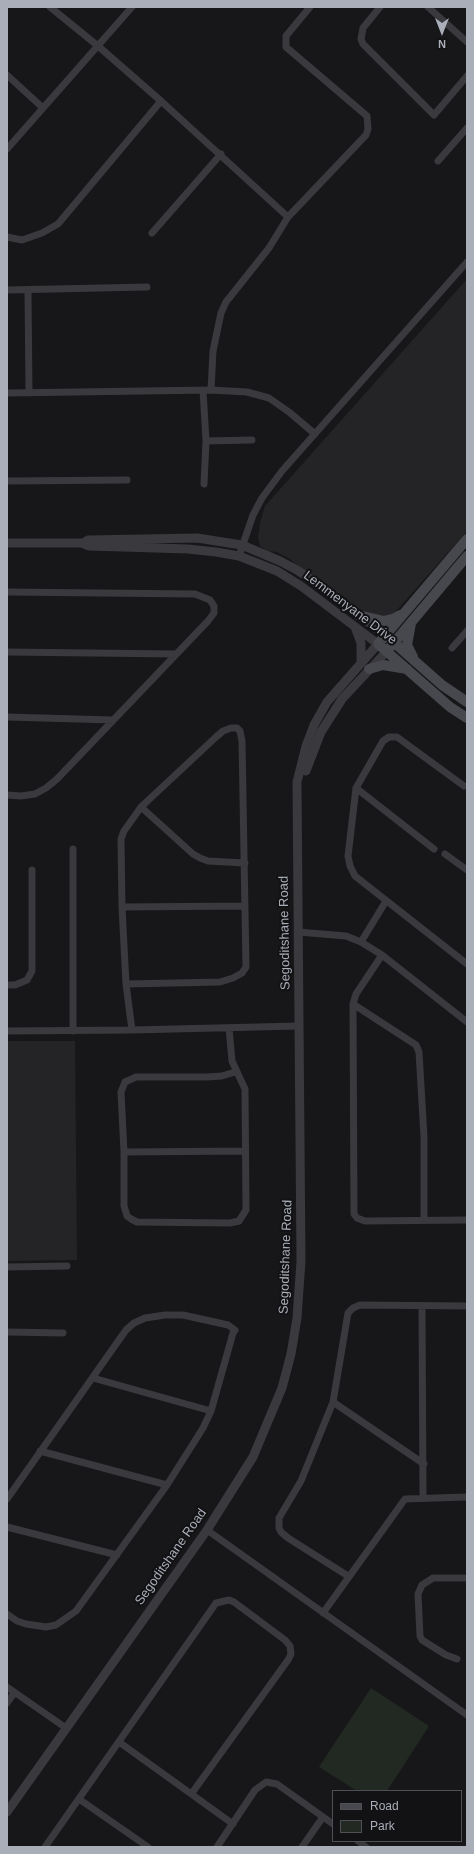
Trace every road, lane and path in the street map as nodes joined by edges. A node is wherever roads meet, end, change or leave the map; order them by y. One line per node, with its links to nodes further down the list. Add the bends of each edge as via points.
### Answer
1 (50, 7): 7 (street)
2 (132, 7): 7 (street)
3 (310, 7): 16 (street, via 286,36 286,47 367,116 368,125 366,134)
4 (380, 7): 9 (street, via 363,28 363,44 434,115)
5 (428, 7): 6 (street)
6 (467, 42)
7 (98, 46): 10 (street); 11 (street)
8 (7, 75): 11 (street)
9 (467, 76)
10 (161, 101): 14 (street); 18 (street, via 58,224 42,234 22,240)
11 (43, 108): 13 (street)
12 (467, 128): 15 (street)
13 (7, 149)
14 (221, 154): 16 (street); 17 (street)
15 (438, 161)
16 (288, 217): 24 (street, via 269,248 226,302 221,313 213,351)
17 (152, 233)
18 (7, 237)
19 (467, 262): 27 (street)
20 (147, 287): 22 (street)
21 (7, 290): 22 (street)
22 (28, 290): 26 (street)
23 (203, 390): 24 (street); 26 (street); 29 (street)
24 (211, 390): 27 (street, via 247,392 269,398)
25 (7, 393): 26 (street)
26 (29, 393)
27 (316, 434): 36 (street, via 282,471 262,498)
28 (252, 440): 29 (street)
29 (206, 441): 32 (street)
30 (126, 480): 31 (street)
31 (7, 481)
32 (204, 484)
33 (467, 539): 40 (main road, Segoditshane Road)
34 (7, 543): 35 (street, Lemmenyane Drive)
35 (82, 543): 36 (street, Lemmenyane Drive, via 88,540 197,538); 37 (street, Lemmenyane Drive, via 89,546 188,549)
36 (242, 545): 37 (street); 41 (street, Lemmenyane Drive, via 297,570)
37 (239, 556): 43 (street, Lemmenyane Drive, via 290,578)
38 (467, 556): 42 (main road, Segoditshane Road)
39 (7, 592): 51 (street, via 204,596 214,606 214,613)
40 (403, 613): 41 (main road, via 384,621); 45 (main road, Segoditshane Road)
41 (358, 615): 45 (street, Lemmenyane Drive)
42 (412, 621): 46 (main road, Segoditshane Road); 53 (main road, via 407,645)
43 (355, 627): 47 (street, Lemmenyane Drive); 52 (street, via 361,643)
44 (467, 631): 48 (street)
45 (385, 635): 46 (main road, Lemmenyane Drive); 47 (main road, Segoditshane Road)
46 (394, 642): 49 (main road, Segoditshane Road); 53 (main road, Lemmenyane Drive)
47 (378, 644): 49 (main road, Lemmenyane Drive); 52 (street, Segoditshane Road)
48 (452, 648)
49 (387, 651): 54 (street, Segoditshane Road); 55 (main road, Lemmenyane Drive)
50 (7, 652): 51 (street)
51 (176, 654): 59 (street)
52 (362, 661): 60 (street, Segoditshane Road, via 327,702 314,725 306,746)
53 (416, 662): 56 (main road, Lemmenyane Drive, via 442,685)
54 (369, 669): 55 (main road, via 383,666); 60 (street, Segoditshane Road, via 342,699 321,732 302,782)
55 (409, 670): 58 (main road, Lemmenyane Drive, via 450,707)
56 (467, 702)
57 (7, 717): 59 (street)
58 (467, 718)
59 (113, 720): 63 (street, via 46,788 35,794)
60 (298, 786): 74 (street, Segoditshane Road)
61 (464, 786): 62 (street, via 397,737 383,741)
62 (356, 788): 66 (street); 71 (street, via 348,856 350,866 355,876)
63 (7, 796)
64 (141, 807): 68 (street, via 200,858 208,861); 68 (street, via 223,731 237,728 242,741); 73 (street, via 131,819 121,839)
65 (73, 849): 86 (street)
66 (434, 849)
67 (445, 854): 70 (street)
68 (245, 863): 72 (street)
69 (32, 870): 79 (street, via 32,971 27,980)
70 (467, 870)
71 (386, 901): 75 (street); 77 (street)
72 (246, 906): 73 (street); 78 (street, via 246,966 242,973 220,982)
73 (122, 908): 78 (street)
74 (298, 932): 75 (street, via 346,936); 82 (street, Segoditshane Road)
75 (361, 942): 76 (street)
76 (382, 956): 80 (street, via 356,994); 81 (street)
77 (467, 964)
78 (126, 984): 84 (street)
79 (7, 985)
80 (353, 1004): 90 (street, via 416,1044 419,1052 424,1137); 90 (street, via 354,1214 365,1221)
81 (467, 1022)
82 (299, 1026): 83 (street); 108 (street, Segoditshane Road, via 301,1262 292,1347 282,1388 259,1444 239,1481)
83 (229, 1028): 84 (street); 87 (street)
84 (132, 1030): 86 (street)
85 (7, 1031): 86 (street)
86 (73, 1031)
87 (235, 1072): 88 (street, via 244,1089); 89 (street, via 207,1077 136,1077 125,1082 121,1092)
88 (245, 1151): 89 (street); 89 (street, via 246,1210 239,1221 230,1223 137,1222 131,1219 127,1216 124,1206)
89 (124, 1152)
90 (424, 1220): 91 (street)
91 (467, 1220)
92 (67, 1266): 93 (street)
93 (7, 1267)
94 (422, 1306): 95 (street); 99 (street, via 360,1305 348,1313); 102 (street)
95 (467, 1306)
96 (7, 1332): 97 (street)
97 (63, 1333)
98 (93, 1378): 100 (street); 100 (street, via 126,1330 145,1318 183,1316 228,1325 235,1330); 101 (street)
99 (333, 1402): 102 (street); 110 (street, via 300,1481 279,1518 279,1528 288,1538)
100 (211, 1411): 103 (street)
101 (40, 1451): 103 (street); 106 (street)
102 (424, 1464): 104 (street)
103 (167, 1485): 109 (street)
104 (423, 1497): 105 (street); 110 (street, via 405,1499 400,1503)
105 (467, 1497)
106 (7, 1499)
107 (7, 1527): 109 (street)
108 (207, 1530): 112 (street); 119 (street, Segoditshane Road)
109 (117, 1555): 113 (street, via 76,1611 56,1625 36,1627 17,1621)
110 (348, 1576): 112 (street)
111 (467, 1578): 114 (street, via 433,1578 422,1585 418,1594 422,1640)
112 (323, 1613): 118 (street)
113 (7, 1614)
114 (457, 1659)
115 (7, 1687): 116 (street)
116 (14, 1693): 117 (street); 119 (street)
117 (7, 1703)
118 (467, 1715)
119 (66, 1728): 123 (street, Segoditshane Road)
120 (119, 1742): 121 (street); 121 (street, via 216,1603 222,1600 234,1602 285,1640 290,1646 291,1654); 122 (street)
121 (192, 1794): 126 (street)
122 (79, 1800): 127 (street); 128 (street)
123 (7, 1812)
124 (323, 1817): 125 (street); 126 (street, via 277,1784 266,1782 255,1790); 130 (street)
125 (332, 1823)
126 (233, 1824): 129 (street)
127 (45, 1847)
128 (148, 1847)
129 (217, 1847)
130 (302, 1847)

